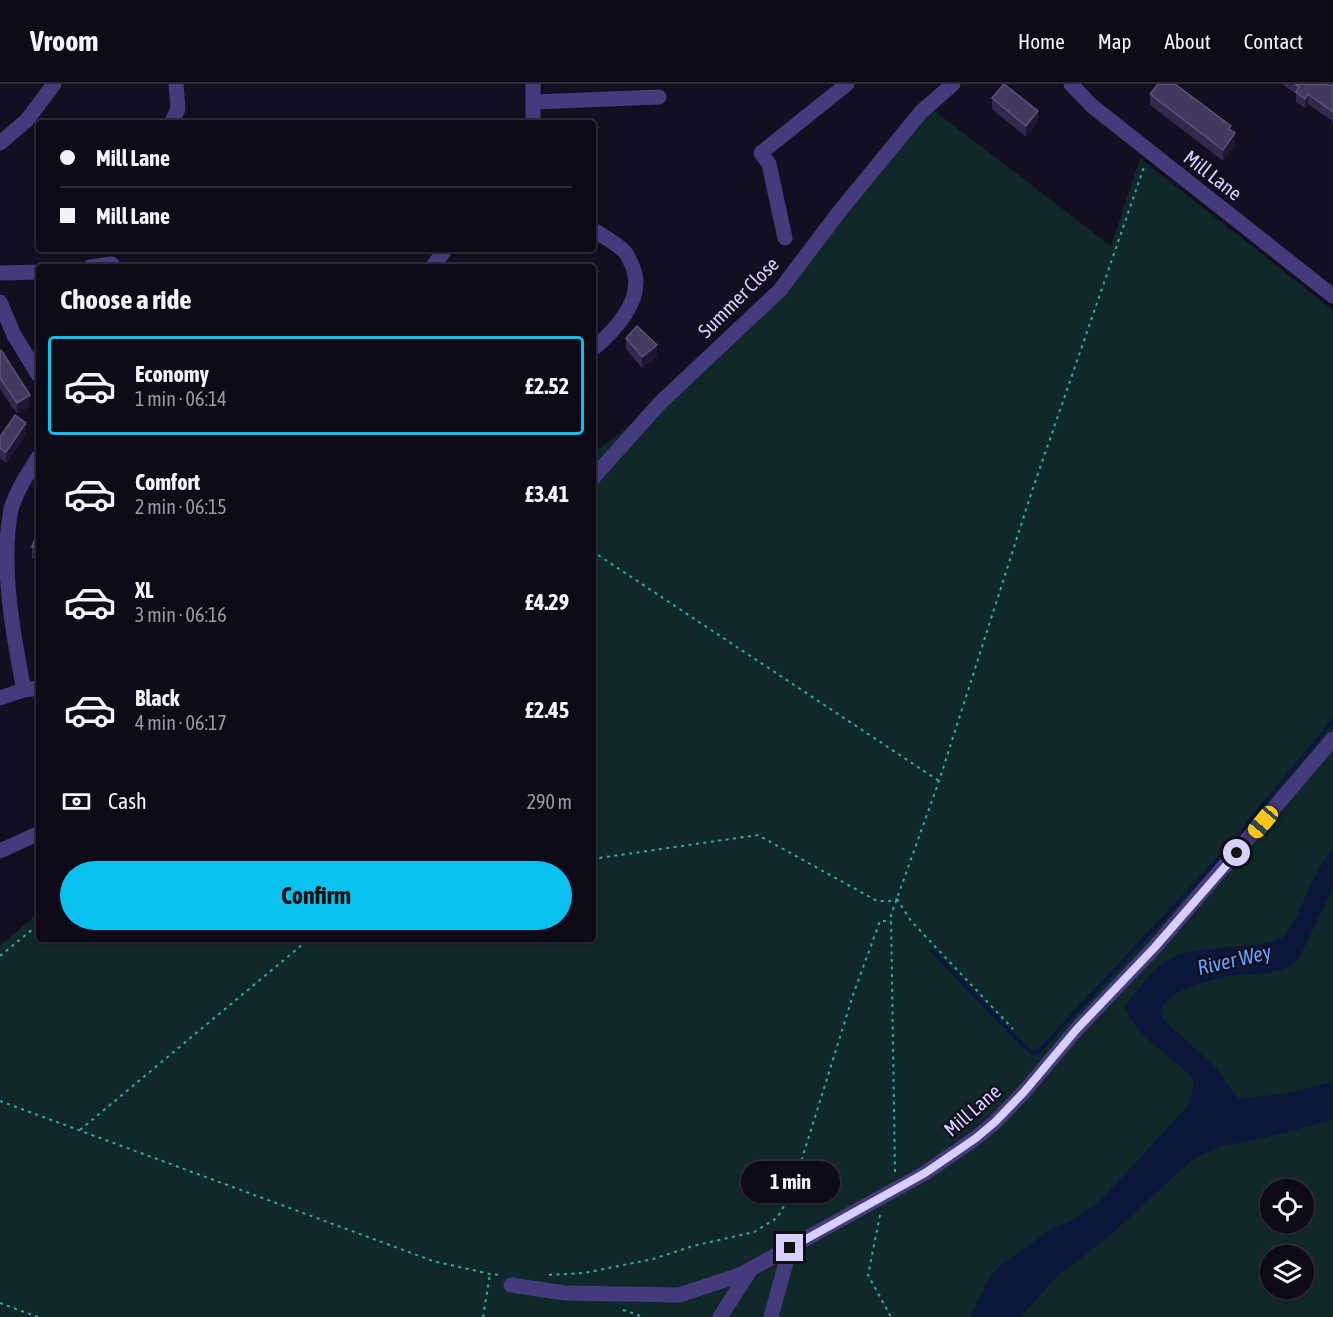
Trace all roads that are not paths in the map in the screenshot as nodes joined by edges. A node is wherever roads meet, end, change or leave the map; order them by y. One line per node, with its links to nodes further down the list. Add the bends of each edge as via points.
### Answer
1 (54, 84): 12 (street, via 27,120)
2 (176, 84): 10 (street, via 178,109)
3 (533, 84): 9 (street)
4 (847, 84): 14 (street, via 761,153 769,164)
5 (953, 84): 24 (street, Summer Close, via 921,112 780,290 660,403)
6 (1071, 84): 19 (street, Mill Lane, via 1092,106)
7 (623, 91): 8 (street); 9 (street)
8 (659, 98)
9 (534, 102): 11 (street)
10 (172, 120)
11 (533, 120)
12 (0, 143)
13 (596, 232): 21 (street, via 625,252 638,282 627,312)
14 (785, 238)
15 (444, 252): 16 (street)
16 (434, 264)
17 (36, 272): 18 (street)
18 (0, 273)
19 (1333, 296)
20 (0, 302): 22 (street)
21 (596, 346)
22 (36, 371)
23 (36, 461): 25 (street)
24 (596, 475)
25 (6, 509): 26 (street, via 6,581)
26 (32, 689): 27 (street)
27 (0, 698)
28 (1333, 739): 31 (street, Mill Lane, via 1155,947 995,1122 925,1173)
29 (36, 834): 30 (street)
30 (0, 851)
31 (790, 1248): 32 (street, Mill Lane); 35 (street)
32 (752, 1269): 33 (street, Mill Lane, via 679,1295 565,1293); 34 (street)
33 (504, 1279)
34 (720, 1317)
35 (771, 1317)

